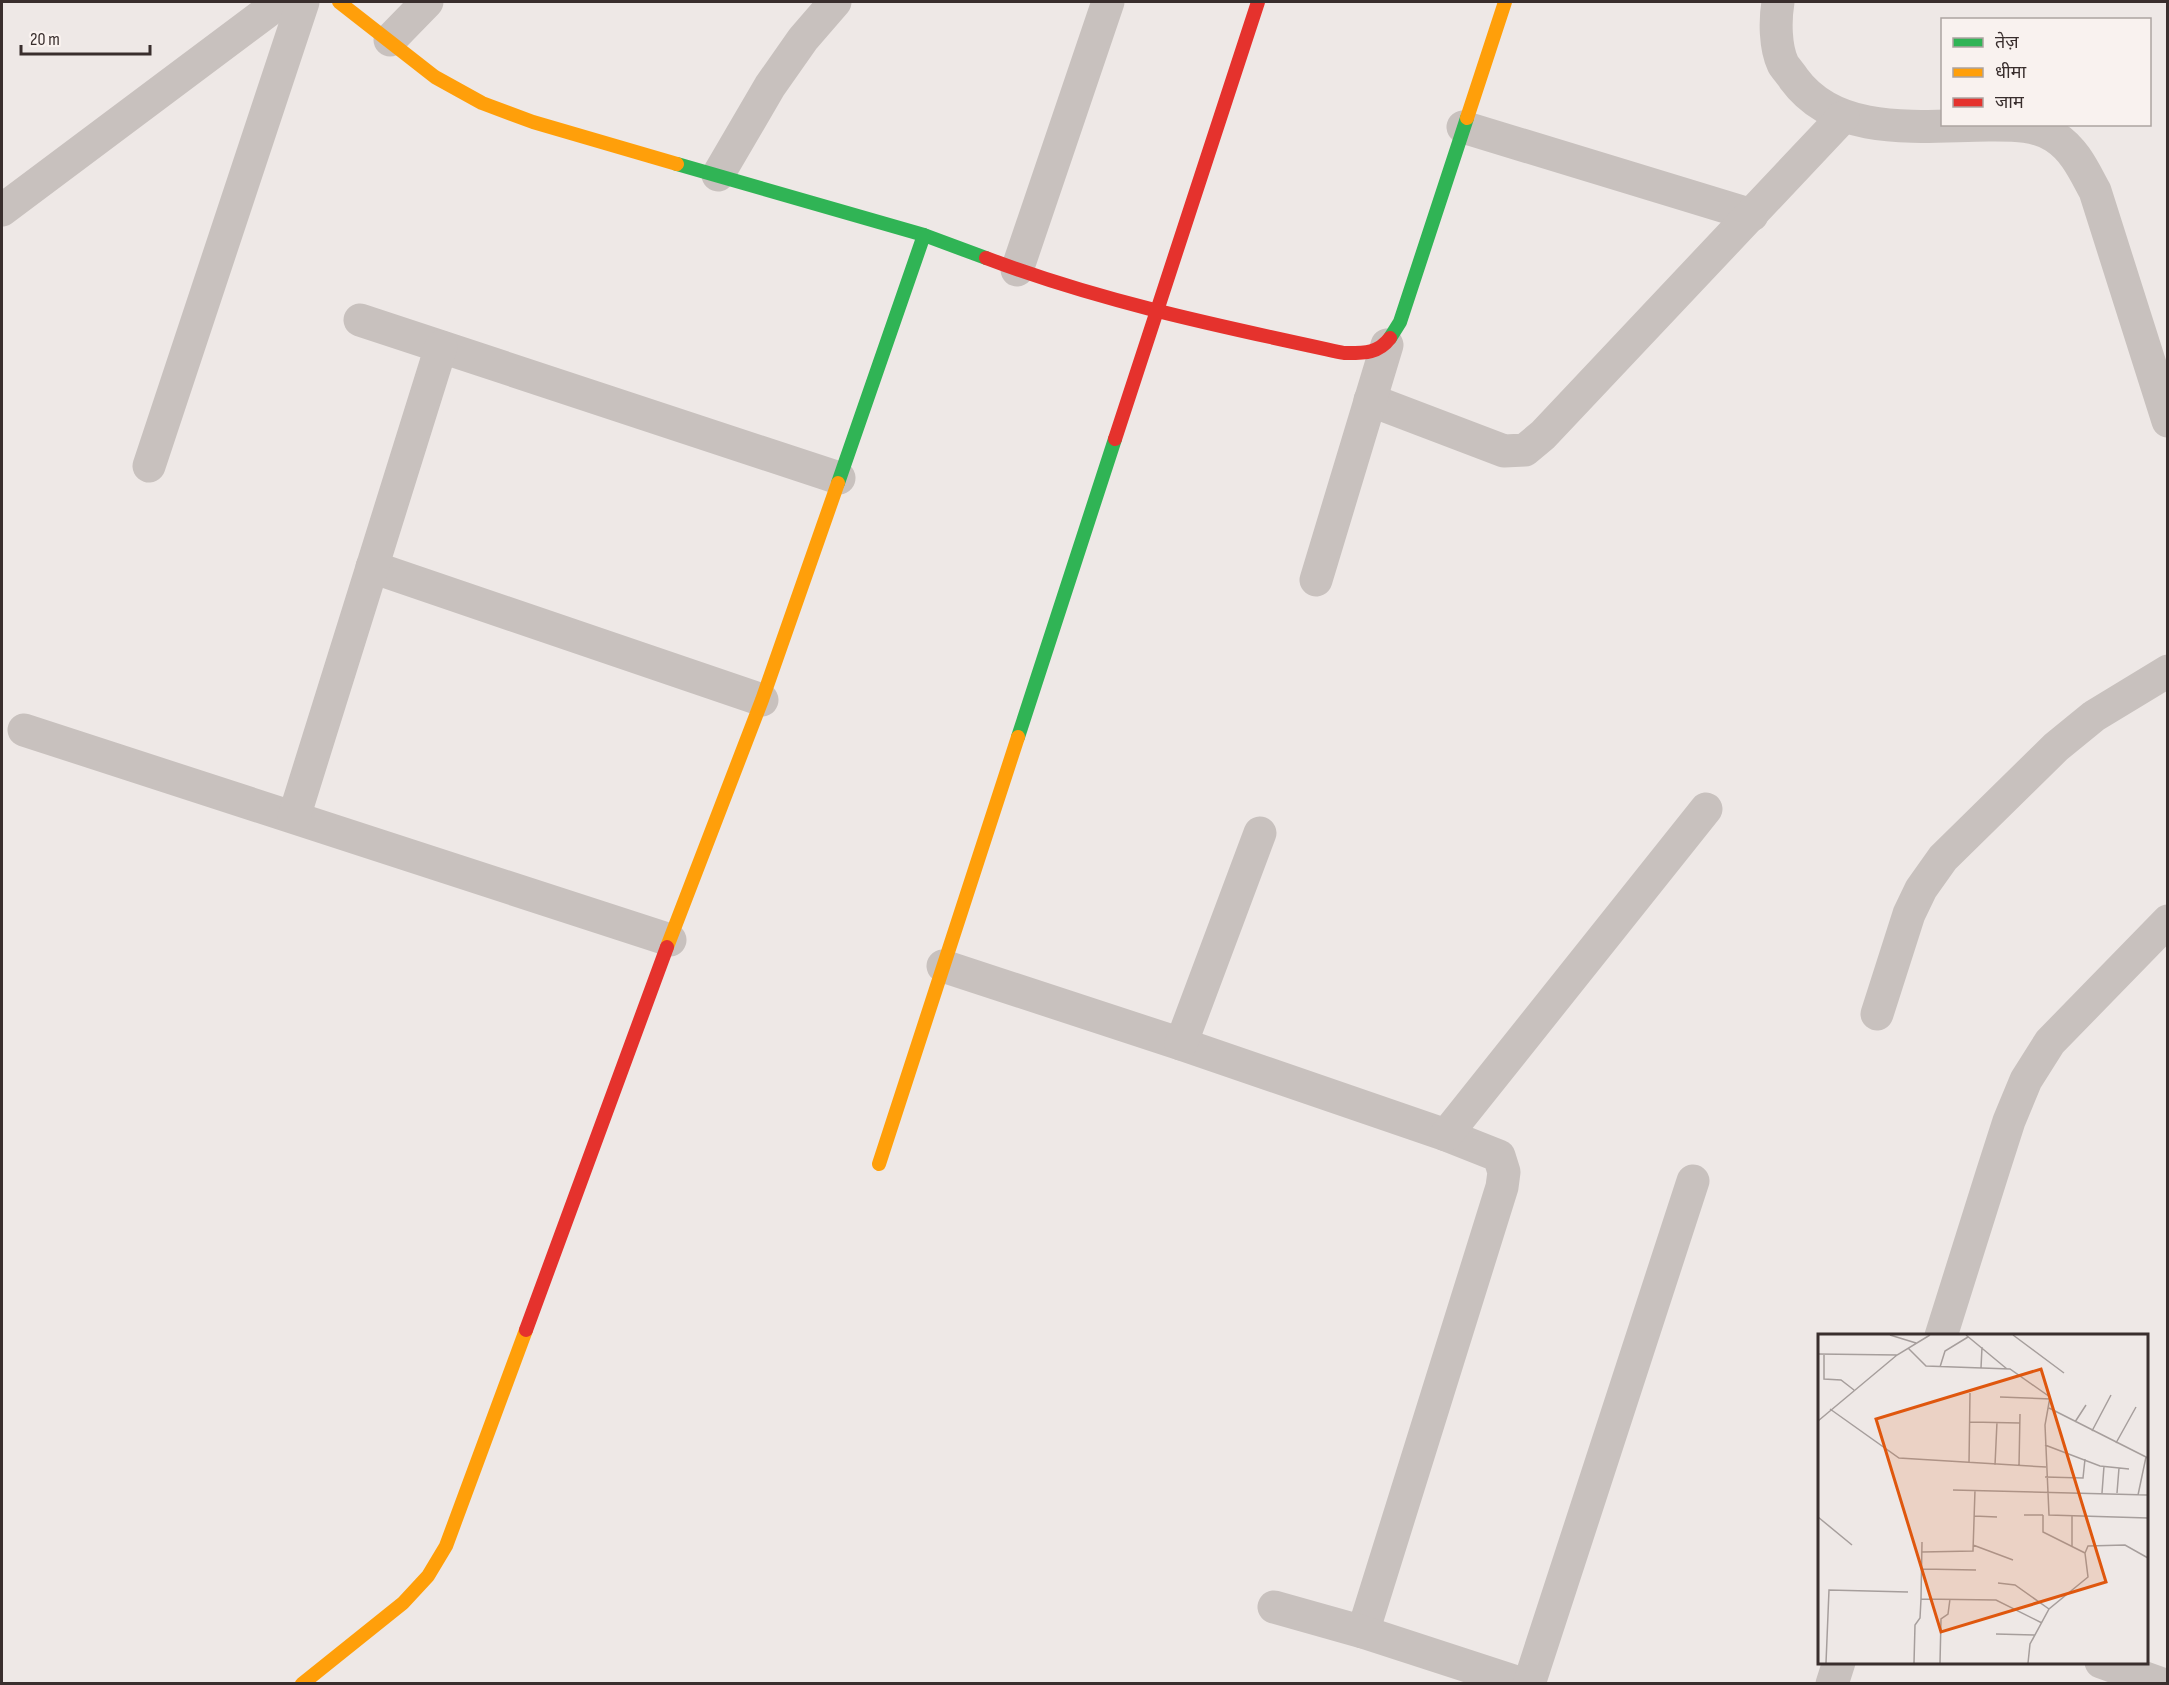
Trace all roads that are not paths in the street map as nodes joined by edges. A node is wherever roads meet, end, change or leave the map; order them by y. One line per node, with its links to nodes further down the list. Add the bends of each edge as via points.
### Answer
1 (280, 2): 16 (street)
2 (303, 2): 26 (street)
3 (339, 2): 10 (street)
4 (427, 2): 10 (street)
5 (835, 2): 15 (street, via 770,86)
6 (1108, 2): 19 (street)
7 (1258, 2): 20 (street)
8 (1505, 2): 14 (street)
9 (1778, 2): 11 (street, via 1774,23 1783,63 1803,91)
10 (390, 40): 15 (street, via 435,77 482,103 533,122)
11 (1843, 117): 12 (street, via 1885,125); 17 (street)
12 (1941, 125)
13 (2025, 126): 25 (street, via 2055,136 2076,156 2095,191)
14 (1463, 127): 17 (street); 22 (street, via 1400,322)
15 (718, 176): 18 (street)
16 (2, 210)
17 (1752, 215): 24 (street, via 1525,450 1504,451)
18 (924, 235): 19 (street); 27 (street)
19 (1017, 270): 20 (street)
20 (1157, 312): 22 (street, via 1344,353 1368,354); 38 (street)
21 (360, 320): 23 (street)
22 (1387, 345): 24 (street)
23 (441, 347): 27 (street); 28 (street)
24 (1370, 400): 29 (street)
25 (2168, 421)
26 (149, 466)
27 (839, 478): 31 (street)
28 (372, 567): 31 (street); 34 (street)
29 (1316, 580)
30 (2168, 671): 39 (street, via 2094,716 2056,747 1943,858 1909,914)
31 (762, 700): 37 (street)
32 (24, 730): 34 (street)
33 (1706, 809): 41 (street)
34 (294, 817): 37 (street)
35 (1260, 833): 40 (street)
36 (2168, 921): 44 (street, via 2050,1042 2026,1080)
37 (670, 940): 49 (street, via 446,1546 428,1576 403,1602)
38 (943, 966): 40 (street); 42 (street)
39 (1876, 1014)
40 (1181, 1044): 41 (street)
41 (1446, 1135): 46 (street, via 1499,1156 1504,1172 1502,1187)
42 (879, 1164)
43 (1693, 1181): 51 (street)
44 (1941, 1334)
45 (1274, 1607): 46 (street)
46 (1363, 1632): 50 (street)
47 (1838, 1664): 52 (street)
48 (2107, 1664): 53 (street)
49 (302, 1683)
50 (1522, 1683)
51 (1528, 1683)
52 (1832, 1683)
53 (2162, 1683)

